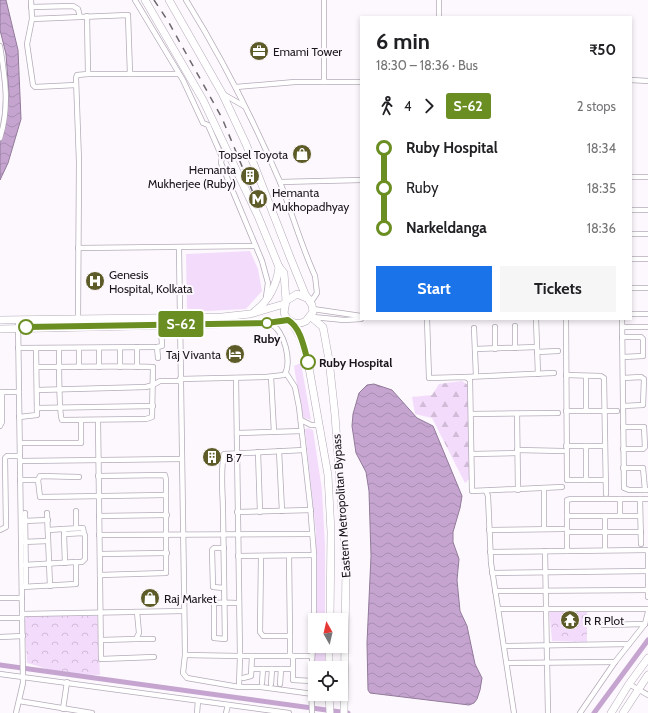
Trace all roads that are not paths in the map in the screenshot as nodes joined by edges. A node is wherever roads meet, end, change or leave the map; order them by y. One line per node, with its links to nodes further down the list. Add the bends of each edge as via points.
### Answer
1 (31, 0): 8 (street)
2 (135, 0): 14 (street)
3 (145, 0): 13 (main road)
4 (169, 0): 27 (main road)
5 (186, 0): 26 (street)
6 (324, 0): 23 (street)
7 (438, 0): 10 (street)
8 (31, 7): 11 (street, via 73,6 78,9); 12 (street)
9 (87, 16): 11 (street); 16 (street); 17 (street, via 128,15)
10 (439, 16)
11 (80, 17): 12 (street)
12 (32, 19): 25 (street, via 27,38 33,85)
13 (157, 19): 14 (main road); 19 (main road)
14 (150, 23): 18 (street)
15 (0, 46): 29 (street, via 7,98)
16 (88, 74): 17 (street); 25 (street, via 77,76)
17 (130, 74): 18 (street)
18 (179, 74): 20 (street)
19 (191, 76): 20 (street); 43 (main road, via 258,216)
20 (183, 80): 38 (street, via 222,157 221,163)
21 (632, 80): 22 (street)
22 (648, 80)
23 (324, 82): 24 (street); 26 (street)
24 (360, 82)
25 (76, 85): 39 (street)
26 (236, 87): 28 (street)
27 (222, 93): 28 (street); 48 (main road, via 246,144 305,294)
28 (244, 106): 33 (street)
29 (0, 138)
30 (632, 177): 31 (street)
31 (648, 177)
32 (360, 180): 33 (street)
33 (280, 182): 48 (street, via 315,276 317,293)
34 (632, 210): 35 (street)
35 (648, 210)
36 (632, 234): 37 (street)
37 (648, 234)
38 (254, 246): 40 (street); 46 (street, via 266,276)
39 (78, 248): 40 (street); 54 (street)
40 (179, 248): 62 (street)
41 (632, 259): 42 (street)
42 (648, 259)
43 (279, 267): 46 (main road, via 274,286); 47 (main road, via 284,273)
44 (632, 288): 45 (street)
45 (648, 288)
46 (265, 301): 49 (main road)
47 (285, 302): 48 (main road, via 297,294); 49 (main road); 63 (main road, via 284,313)
48 (311, 303): 52 (street); 53 (main road)
49 (250, 314): 62 (main road)
50 (632, 314): 51 (street)
51 (648, 314)
52 (360, 316)
53 (311, 317): 55 (street); 63 (main road, via 303,323); 298 (main road, Eastern Metropolitan Bypass, via 323,327 335,415 346,566)
54 (78, 319): 57 (main road); 62 (main road)
55 (360, 319)
56 (0, 320): 57 (main road)
57 (18, 320): 70 (street)
58 (427, 320): 102 (street, via 429,378)
59 (536, 320): 85 (street)
60 (566, 320): 99 (street)
61 (622, 320): 68 (street)
62 (179, 321): 64 (main road); 65 (main road); 105 (street)
63 (290, 321): 64 (main road); 127 (main road, Eastern Metropolitan Bypass, via 301,338)
64 (267, 323): 95 (street, via 277,327 282,334 287,355)
65 (161, 325): 70 (main road); 74 (street, via 162,346)
66 (515, 326): 83 (street)
67 (495, 327): 82 (street)
68 (622, 327): 69 (street); 73 (street)
69 (648, 327)
70 (18, 328): 72 (main road); 75 (street)
71 (474, 328): 84 (street)
72 (0, 329)
73 (622, 337): 87 (street); 87 (street, via 641,336 643,339 643,356)
74 (158, 347): 81 (street); 88 (street)
75 (18, 348): 76 (street); 110 (street)
76 (36, 348): 77 (street); 89 (street)
77 (59, 348): 78 (street); 90 (street)
78 (79, 348): 79 (street); 91 (street)
79 (99, 348): 80 (street); 92 (street)
80 (120, 348): 81 (street); 93 (street)
81 (137, 348): 94 (street)
82 (495, 348): 83 (street); 84 (street)
83 (515, 348): 85 (street)
84 (475, 349): 98 (street)
85 (537, 349): 86 (street); 97 (street)
86 (558, 351)
87 (623, 357): 104 (street)
88 (158, 358)
89 (36, 367): 90 (street); 107 (street)
90 (60, 367): 91 (street); 108 (street)
91 (79, 367): 92 (street)
92 (99, 367): 93 (street)
93 (120, 367): 94 (street)
94 (137, 367): 106 (street, via 154,367)
95 (286, 373): 101 (street); 126 (street, via 295,387)
96 (554, 373): 97 (street)
97 (538, 374): 98 (street)
98 (476, 376): 102 (street)
99 (566, 376): 100 (street); 116 (street)
100 (586, 376): 117 (street); 118 (street, via 603,376)
101 (271, 377): 103 (street); 131 (street)
102 (466, 377): 121 (street, via 470,380)
103 (236, 378): 105 (street); 132 (street)
104 (623, 378): 113 (street); 113 (street, via 643,378 644,387 643,405)
105 (180, 380): 106 (street, via 160,381); 146 (street)
106 (153, 385): 108 (street); 112 (street)
107 (37, 390): 108 (street); 115 (street)
108 (60, 390): 114 (street)
109 (1, 392): 110 (street); 111 (street)
110 (19, 392): 123 (street)
111 (1, 405): 128 (street)
112 (153, 406): 114 (street); 125 (street, via 153,414 149,419)
113 (623, 406): 129 (street)
114 (60, 407): 115 (street); 124 (street, via 62,420)
115 (37, 408): 123 (street, via 38,415)
116 (566, 411): 117 (street); 134 (street)
117 (586, 411): 118 (street)
118 (604, 411): 119 (street); 136 (street)
119 (617, 411)
120 (558, 413): 122 (street)
121 (471, 414): 122 (street); 144 (street)
122 (517, 414): 142 (street)
123 (20, 417): 133 (street)
124 (81, 420): 125 (street); 133 (street, via 81,443)
125 (98, 420): 147 (street)
126 (301, 420): 127 (street); 130 (street)
127 (319, 425): 240 (main road, Eastern Metropolitan Bypass, via 328,475 331,532)
128 (0, 426)
129 (623, 427): 137 (street); 137 (street, via 644,427 645,447)
130 (302, 431): 131 (street); 138 (street)
131 (274, 432): 132 (street)
132 (237, 433): 143 (street)
133 (20, 443): 145 (street)
134 (566, 446): 135 (street); 154 (street, via 567,481)
135 (586, 446): 136 (street); 154 (street)
136 (604, 446): 155 (street)
137 (623, 449): 149 (street)
138 (304, 450): 139 (street); 168 (street)
139 (279, 451): 141 (street); 170 (street)
140 (563, 451): 142 (street)
141 (258, 452): 143 (street); 172 (street)
142 (517, 452): 144 (street); 159 (street)
143 (237, 453): 171 (street); 196 (street, via 227,453 223,457)
144 (472, 454): 161 (street, via 472,491)
145 (20, 459): 147 (street); 148 (street, via 7,456); 152 (street)
146 (182, 459): 147 (street); 198 (street)
147 (98, 460): 150 (street)
148 (2, 461): 156 (street)
149 (624, 468): 160 (street, via 643,468); 160 (street, via 624,488)
150 (98, 476): 163 (street, via 165,475); 164 (street)
151 (79, 477): 153 (street, via 40,476)
152 (20, 480): 153 (street); 182 (street)
153 (38, 480): 164 (street, via 40,497)
154 (586, 480): 155 (street)
155 (605, 480): 162 (street)
156 (3, 481): 184 (street, via 6,527)
157 (544, 488): 158 (street); 159 (street); 187 (street)
158 (562, 488)
159 (518, 490): 161 (street)
160 (646, 490)
161 (486, 491): 186 (street)
162 (606, 494)
163 (166, 495): 164 (street); 175 (street)
164 (99, 496): 176 (street)
165 (620, 499): 166 (street); 177 (street, via 571,499 567,502); 179 (street)
166 (640, 499): 167 (street); 180 (street)
167 (648, 499)
168 (311, 510): 170 (street); 193 (street)
169 (76, 511): 183 (street)
170 (282, 511): 172 (street)
171 (237, 512): 172 (street); 197 (street)
172 (260, 512)
173 (25, 513): 182 (street)
174 (47, 513): 181 (street)
175 (167, 515): 176 (street); 195 (street)
176 (99, 516): 194 (street)
177 (567, 516): 178 (street); 188 (street)
178 (605, 516): 179 (street); 190 (street)
179 (620, 516): 180 (street)
180 (640, 516): 191 (street)
181 (48, 520): 182 (street); 185 (street)
182 (23, 521): 200 (street)
183 (76, 528): 189 (street); 192 (street, via 84,528)
184 (0, 530)
185 (48, 530): 189 (street); 199 (street)
186 (489, 530): 187 (street); 207 (street)
187 (544, 530): 188 (street)
188 (565, 531): 190 (street); 206 (street)
189 (64, 532): 192 (street); 215 (street)
190 (605, 532): 191 (street); 203 (street)
191 (641, 532): 201 (street)
192 (84, 534): 214 (street, via 86,559)
193 (312, 534): 197 (street); 210 (street)
194 (99, 535): 195 (street); 209 (street)
195 (167, 535): 198 (street); 208 (street)
196 (224, 535): 197 (street); 198 (street); 202 (street)
197 (237, 535): 211 (street)
198 (183, 536): 235 (street)
199 (48, 541): 200 (street); 216 (street)
200 (23, 542): 217 (street)
201 (641, 544)
202 (224, 548): 224 (street); 224 (street, via 212,550 213,587)
203 (605, 550): 204 (street); 206 (street)
204 (648, 550): 218 (street)
205 (545, 551): 206 (street); 207 (street); 220 (street)
206 (567, 551)
207 (490, 552): 219 (street)
208 (167, 553): 209 (street); 221 (street, via 167,569 163,575)
209 (100, 554): 221 (street)
210 (314, 555): 213 (street); 239 (street)
211 (238, 556): 212 (street); 232 (street)
212 (261, 556): 213 (street); 246 (street, via 260,632 263,636)
213 (288, 556): 246 (street)
214 (76, 562): 215 (street); 223 (street, via 76,584)
215 (65, 563): 216 (street)
216 (49, 564): 217 (street); 223 (street)
217 (24, 565): 222 (street)
218 (648, 571): 220 (street); 226 (street)
219 (492, 573): 220 (street); 227 (street)
220 (546, 573): 225 (street)
221 (100, 575): 237 (street)
222 (24, 586): 223 (street); 229 (street)
223 (50, 586)
224 (224, 588): 231 (street)
225 (546, 590): 226 (street); 227 (street); 233 (street)
226 (648, 590): 230 (street)
227 (495, 592): 234 (street)
228 (0, 598): 229 (street)
229 (22, 598): 241 (street)
230 (648, 598)
231 (224, 603): 231 (street, via 225,639 215,639 213,605); 232 (street)
232 (239, 603): 256 (street)
233 (546, 608): 234 (street); 236 (street); 251 (street)
234 (498, 609): 253 (street)
235 (184, 611): 238 (street); 255 (street)
236 (648, 611): 243 (street)
237 (100, 612): 238 (street); 241 (street); 250 (street)
238 (137, 612): 248 (street, via 139,633)
239 (314, 613)
240 (330, 613)
241 (22, 616): 242 (street); 245 (street)
242 (0, 618)
243 (646, 624): 244 (street); 252 (street)
244 (603, 625)
245 (23, 636): 247 (street); 273 (street)
246 (290, 636): 258 (street)
247 (0, 637)
248 (136, 639): 249 (street); 250 (street)
249 (153, 639)
250 (101, 640): 260 (street, via 102,659)
251 (547, 644): 252 (street); 253 (street); 263 (street)
252 (630, 644): 264 (street)
253 (504, 646): 265 (street)
254 (312, 653): 259 (street)
255 (185, 655): 256 (street); 281 (street, via 183,673 188,678)
256 (240, 656): 257 (street); 281 (street)
257 (252, 656): 258 (street); 266 (street)
258 (292, 656): 259 (street); 270 (street)
259 (312, 656): 262 (street)
260 (154, 657)
261 (648, 658): 280 (main road)
262 (312, 661)
263 (547, 662): 264 (street); 265 (street); 300 (street)
264 (615, 662): 301 (street)
265 (507, 663): 299 (street)
266 (252, 669): 267 (street); 274 (street, via 251,677)
267 (263, 669): 268 (street); 277 (street)
268 (272, 669): 269 (street); 278 (street)
269 (281, 669): 270 (street); 279 (street)
270 (292, 669): 275 (street, via 293,680)
271 (0, 674): 273 (street)
272 (648, 675): 282 (main road)
273 (22, 677): 276 (street); 285 (street)
274 (243, 678)
275 (308, 681)
276 (68, 682): 286 (street); 290 (street)
277 (262, 683)
278 (271, 684)
279 (280, 684)
280 (629, 684): 282 (street); 302 (main road)
281 (239, 687): 283 (street, via 261,687)
282 (638, 690): 284 (street); 303 (main road)
283 (308, 694)
284 (648, 695)
285 (19, 701): 290 (street); 291 (street)
286 (198, 701): 289 (street); 293 (street)
287 (313, 701): 296 (street)
288 (329, 701): 297 (main road)
289 (228, 705): 294 (street); 295 (street)
290 (63, 709): 292 (street)
291 (16, 713)
292 (92, 713)
293 (197, 713)
294 (226, 713)
295 (289, 713)
296 (312, 713)
297 (330, 713)
298 (344, 713)
299 (514, 713)
300 (548, 713)
301 (580, 713)
302 (610, 713)
303 (623, 713)

